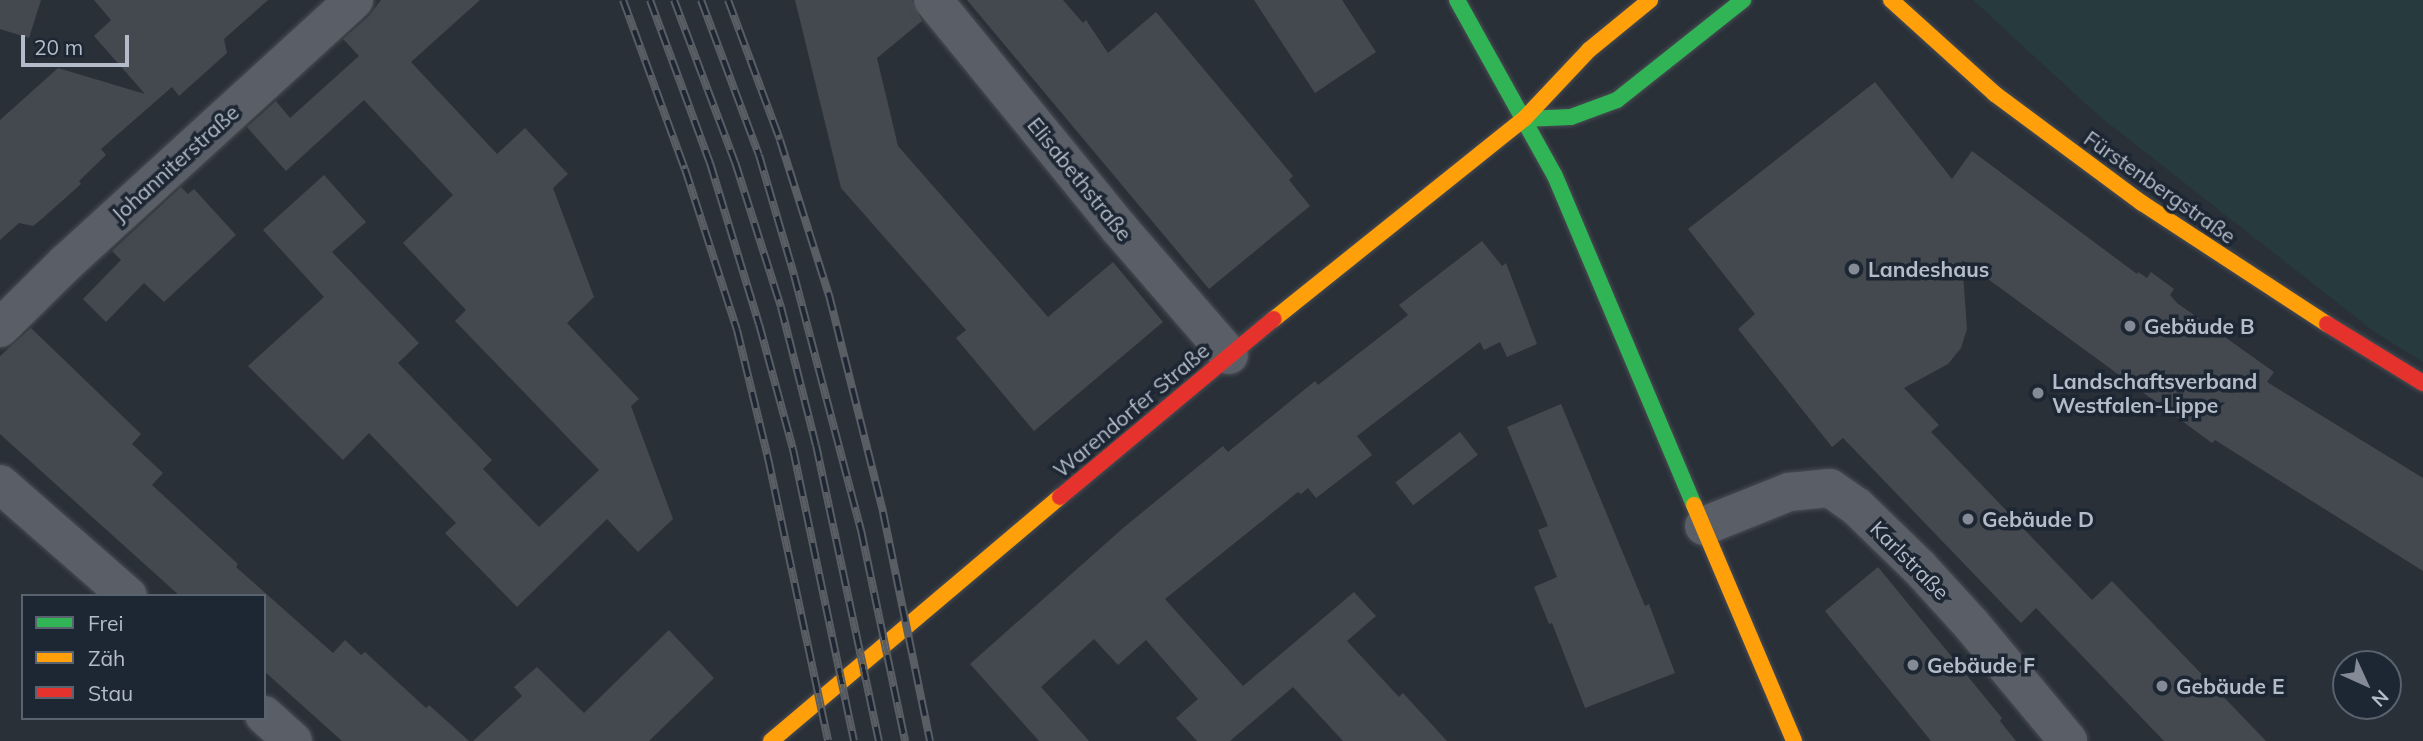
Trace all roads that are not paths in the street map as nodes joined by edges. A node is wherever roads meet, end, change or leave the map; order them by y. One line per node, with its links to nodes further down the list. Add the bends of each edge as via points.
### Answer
1 (354, 0): 8 (street, Johanniterstraße, via 65,263)
2 (933, 0): 9 (street, Elisabethstraße)
3 (1457, 0): 7 (street)
4 (1650, 0): 7 (street, Warendorfer Straße, via 1589,50)
5 (1743, 0): 7 (street, via 1616,100 1571,117)
6 (1891, 0): 10 (street, Fürstenbergstraße, via 1995,94 2142,203)
7 (1524, 119): 9 (street, Warendorfer Straße); 12 (street, via 1555,176)
8 (0, 328)
9 (1229, 355): 16 (street, Warendorfer Straße)
10 (2423, 383)
11 (0, 484): 13 (street)
12 (1704, 526): 17 (street); 18 (street, Karlstraße, via 1780,495 1830,488 1856,506 1919,567)
13 (126, 594)
14 (266, 717): 15 (street)
15 (293, 741)
16 (771, 741)
17 (1794, 741)
18 (2068, 741)

